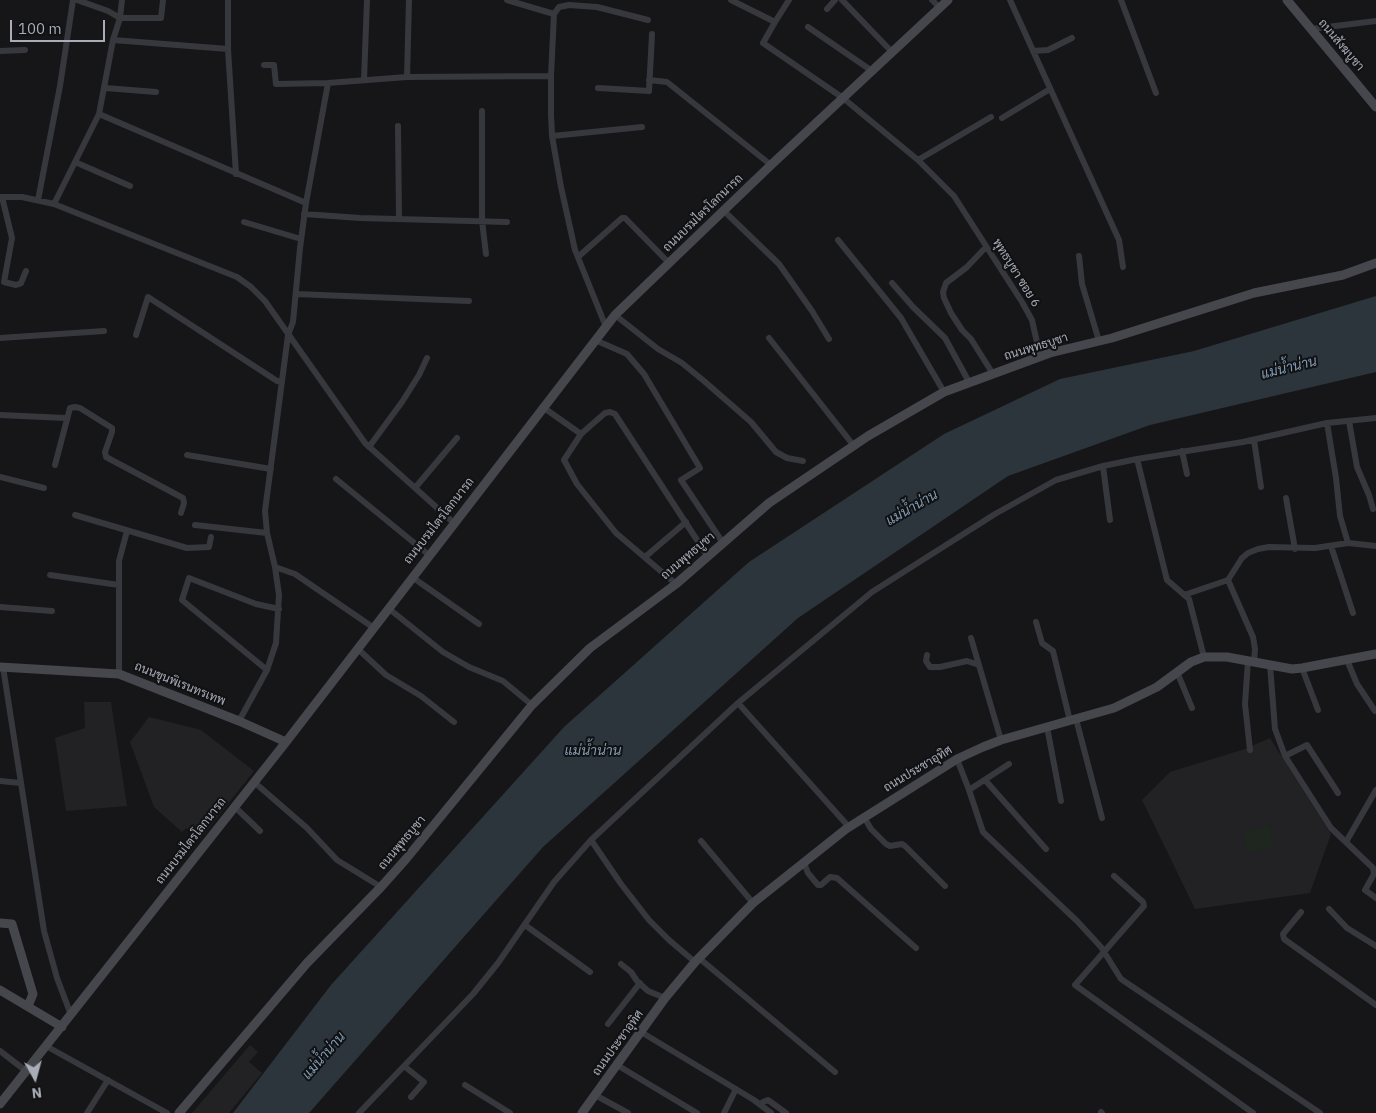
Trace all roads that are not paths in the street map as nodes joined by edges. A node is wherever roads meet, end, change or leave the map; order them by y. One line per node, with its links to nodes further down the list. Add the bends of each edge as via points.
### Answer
1 (73, 0): 62 (street)
2 (77, 0): 21 (street)
3 (122, 0): 21 (street)
4 (163, 0): 21 (street, via 161,18)
5 (228, 0): 30 (street)
6 (367, 0): 39 (street)
7 (409, 0): 38 (street)
8 (507, 0): 20 (street)
9 (731, 0): 24 (street)
10 (789, 0): 24 (street)
11 (835, 0): 19 (street)
12 (842, 0): 34 (street)
13 (932, 0): 18 (street)
14 (948, 0): 18 (street, ถนนบรมไตรโลกนารถ)
15 (1010, 0): 33 (street)
16 (1121, 0): 46 (street)
17 (1287, 0): 26 (street, ถนนสังฆบูชา)
18 (940, 8): 34 (street, ถนนบรมไตรโลกนารถ)
19 (827, 9)
20 (554, 14): 22 (street, via 563,6 587,6); 37 (street)
21 (120, 18): 29 (street)
22 (648, 20)
23 (1376, 21): 26 (street)
24 (775, 22): 47 (street, พุทธบูชา ซอย 6, via 763,43)
25 (808, 27): 36 (street)
26 (1311, 29): 48 (street, ถนนสังฆบูชา)
27 (652, 34): 40 (street)
28 (1072, 38): 33 (street, via 1048,50)
29 (113, 40): 30 (street); 42 (street)
30 (228, 49): 59 (street)
31 (25, 50): 32 (street)
32 (0, 51)
33 (1033, 51): 44 (street)
34 (892, 52): 36 (street, ถนนบรมไตรโลกนารถ)
35 (264, 65): 41 (street, via 274,65 276,84)
36 (872, 71): 47 (street, ถนนบรมไตรโลกนารถ)
37 (552, 76): 38 (street); 55 (street)
38 (407, 77): 39 (street)
39 (364, 80): 41 (street)
40 (649, 80): 43 (street, via 649,91); 58 (street, via 667,82)
41 (328, 83): 63 (street)
42 (105, 88): 45 (street); 50 (street)
43 (598, 88)
44 (1050, 89): 52 (street); 79 (street, via 1118,240)
45 (156, 92)
46 (1156, 93)
47 (843, 98): 56 (street, พุทธบูชา ซอย 6); 58 (street, ถนนบรมไตรโลกนารถ)
48 (1376, 107)
49 (482, 111): 68 (street)
50 (99, 114): 57 (street); 59 (street)
51 (991, 117): 56 (street)
52 (1002, 118)
53 (398, 126): 67 (street)
54 (642, 127): 55 (street)
55 (552, 136): 76 (street)
56 (918, 160): 73 (street, พุทธบูชา ซอย 6, via 954,196)
57 (75, 162): 60 (street); 64 (street)
58 (771, 165): 65 (street, ถนนบรมไตรโลกนารถ)
59 (236, 174): 63 (street)
60 (130, 186)
61 (1, 196): 62 (street); 80 (street, via 12,238 4,282 19,284)
62 (38, 200): 64 (street)
63 (306, 203): 66 (street)
64 (54, 204): 88 (street, via 237,277 265,301)
65 (723, 210): 77 (street, ถนนบรมไตรโลกนารถ); 91 (street, via 779,264)
66 (304, 214): 67 (street); 71 (street)
67 (399, 219): 68 (street)
68 (482, 221): 70 (street); 74 (street)
69 (244, 222): 71 (street)
70 (507, 222)
71 (301, 239): 82 (street)
72 (838, 240): 99 (street, via 902,318)
73 (986, 247): 94 (street, พุทธบูชา ซอย 6, via 1032,320); 96 (street, via 946,283 943,292 951,313)
74 (486, 254)
75 (1079, 256): 93 (street, via 1082,284)
76 (578, 257): 77 (street, via 624,218); 85 (street)
77 (669, 262): 84 (street, ถนนบรมไตรโลกนารถ)
78 (1376, 263): 93 (street, ถนนพุทธบูชา, via 1343,275 1254,293)
79 (1123, 267)
80 (26, 271)
81 (892, 283): 98 (street, via 945,338)
82 (296, 294): 83 (street); 88 (street)
83 (469, 301)
84 (615, 315): 85 (street, ถนนบรมไตรโลกนารถ); 114 (street, via 658,349 682,363 750,422 776,452)
85 (606, 327): 92 (street, ถนนบรมไตรโลกนารถ)
86 (104, 331): 89 (street)
87 (136, 335): 97 (street, via 148,297)
88 (288, 335): 97 (street); 110 (street)
89 (0, 338)
90 (769, 338): 109 (street)
91 (829, 339)
92 (596, 340): 100 (street, ถนนบรมไตรโลกนารถ); 135 (street, via 627,354 644,374 700,468 681,480)
93 (1098, 341): 94 (street, ถนนพุทธบูชา)
94 (1040, 356): 96 (street, ถนนพุทธบูชา)
95 (427, 358): 110 (street, via 402,402)
96 (993, 374): 98 (street, ถนนพุทธบูชา)
97 (282, 382): 117 (street)
98 (969, 382): 99 (street, ถนนพุทธบูชา)
99 (944, 392): 109 (street, ถนนพุทธบูชา)
100 (544, 408): 106 (street); 130 (street, ถนนบรมไตรโลกนารถ)
101 (0, 414): 102 (street)
102 (66, 418): 115 (street); 126 (street, via 70,408 75,407 109,426 112,432 104,452 106,458 183,498)
103 (1376, 418): 104 (street)
104 (1349, 421): 105 (street); 125 (street, via 1357,467)
105 (1327, 423): 108 (street); 136 (street, via 1340,516)
106 (582, 434): 129 (street, via 605,413 615,414); 141 (street, via 564,460 577,484 616,533)
107 (457, 438): 122 (street)
108 (1254, 440): 111 (street); 123 (street)
109 (854, 446): 135 (street, ถนนพุทธบูชา, via 769,503)
110 (369, 447): 122 (street)
111 (1182, 452): 113 (street); 118 (street)
112 (187, 455): 117 (street)
113 (1137, 459): 116 (street); 149 (street, via 1167,580)
114 (803, 461)
115 (55, 465)
116 (1103, 466): 128 (street); 172 (street, via 1056,480 995,514 872,592)
117 (271, 469): 133 (street, via 265,511)
118 (1187, 474)
119 (0, 476): 121 (street)
120 (336, 479): 140 (street)
121 (44, 488)
122 (415, 488): 130 (street)
123 (1261, 488)
124 (1286, 498): 139 (street)
125 (1373, 509)
126 (181, 513)
127 (76, 515): 132 (street)
128 (1110, 520)
129 (686, 522): 141 (street); 142 (street)
130 (454, 523): 140 (street, ถนนบรมไตรโลกนารถ)
131 (195, 525): 133 (street)
132 (126, 530): 134 (street, via 187,548 209,547); 148 (street, via 120,561)
133 (268, 533): 143 (street)
134 (211, 537)
135 (723, 543): 142 (street, ถนนพุทธบูชา)
136 (1348, 543): 137 (street); 138 (street)
137 (1331, 546): 139 (street); 154 (street)
138 (1376, 546)
139 (1295, 549): 146 (street, via 1269,547 1248,553)
140 (429, 555): 145 (street, ถนนบรมไตรโลกนารถ)
141 (645, 557): 147 (street)
142 (708, 557): 147 (street, ถนนพุทธบูชา)
143 (275, 568): 152 (street); 157 (street, via 295,574)
144 (50, 575): 148 (street)
145 (412, 576): 151 (street, ถนนบรมไตรโลกนารถ); 156 (street)
146 (1228, 580): 149 (street); 164 (street, via 1253,637 1255,649)
147 (676, 584): 173 (street, ถนนพุทธบูชา, via 590,648)
148 (120, 585): 171 (street)
149 (1184, 596): 162 (street, via 1192,607)
150 (0, 607): 153 (street)
151 (388, 608): 157 (street, ถนนบรมไตรโลกนารถ); 173 (street, via 443,652 503,681)
152 (279, 609): 169 (street, via 276,643); 169 (street, via 256,604 189,578 182,600)
153 (52, 611)
154 (1353, 613)
155 (1036, 622): 177 (street, via 1040,639 1053,651)
156 (479, 624)
157 (374, 628): 159 (street, ถนนบรมไตรโลกนารถ)
158 (971, 638): 165 (street)
159 (358, 649): 179 (street, via 386,675 421,696); 182 (street, ถนนบรมไตรโลกนารถ)
160 (1376, 654): 163 (street, ถนนประชาอุทิศ)
161 (926, 656): 165 (street, via 928,665 934,668 967,662)
162 (1204, 657): 164 (street, ถนนประชาอุทิศ); 170 (street, ถนนประชาอุทิศ)
163 (1346, 660): 168 (street, ถนนประชาอุทิศ); 176 (street)
164 (1251, 661): 166 (street, ถนนประชาอุทิศ); 183 (street, via 1245,704)
165 (979, 664): 181 (street)
166 (1270, 665): 168 (street, ถนนประชาอุทิศ); 184 (street, via 1275,729)
167 (2, 667): 171 (street, ถนนขุนพิเรนทรเทพ); 190 (street)
168 (1302, 668): 175 (street)
169 (267, 670): 178 (street)
170 (1177, 672): 174 (street); 177 (street, ถนนประชาอุทิศ, via 1157,687 1114,708)
171 (120, 674): 178 (street, ถนนขุนพิเรนทรเทพ)
172 (738, 703): 198 (street); 200 (street)
173 (532, 705): 207 (street, ถนนพุทธบูชา)
174 (1192, 708)
175 (1318, 710)
176 (1375, 711)
177 (1073, 720): 180 (street, ถนนประชาอุทิศ); 197 (street)
178 (239, 721): 182 (street, ถนนขุนพิเรนทรเทพ)
179 (454, 722)
180 (1048, 727): 181 (street, ถนนประชาอุทิศ); 194 (street)
181 (1001, 740): 185 (street, ถนนประชาอุทิศ)
182 (286, 742): 189 (street, ถนนบรมไตรโลกนารถ)
183 (1250, 750)
184 (1285, 756): 193 (street, via 1307,745); 202 (street, via 1332,828)
185 (957, 759): 191 (street); 196 (street, ถนนประชาอุทิศ)
186 (1009, 764): 187 (street)
187 (985, 780): 191 (street); 203 (street)
188 (0, 781): 190 (street)
189 (254, 782): 195 (street, ถนนบรมไตรโลกนารถ); 207 (street, via 307,828 337,860)
190 (21, 783): 225 (street, via 44,931)
191 (970, 790): 216 (street, via 983,832)
192 (1376, 790): 202 (street)
193 (1338, 793)
194 (1062, 801)
195 (234, 806): 199 (street); 225 (street, ถนนบรมไตรโลกนารถ)
196 (864, 818): 198 (street, ถนนประชาอุทิศ); 206 (street, via 886,844 905,846)
197 (1102, 818)
198 (849, 827): 204 (street, ถนนประชาอุทิศ)
199 (260, 830)
200 (591, 840): 213 (street, via 554,882); 217 (street, via 649,920 669,940)
201 (701, 841): 209 (street)
202 (1346, 842): 208 (street, via 1373,868 1374,874 1364,890)
203 (1046, 849)
204 (804, 862): 209 (street, ถนนประชาอุทิศ); 215 (street, via 818,885 830,877 837,878)
205 (1114, 876): 216 (street, via 1144,906)
206 (946, 886)
207 (382, 887): 244 (street, ถนนพุทธบูชา, via 307,963)
208 (1376, 898)
209 (753, 903): 217 (street, ถนนประชาอุทิศ)
210 (1330, 909): 214 (street, via 1347,928)
211 (1301, 912): 223 (street, via 1283,934 1284,939)
212 (0, 923): 224 (street, via 12,924 33,994)
213 (525, 925): 219 (street); 232 (street, via 473,994)
214 (1376, 946)
215 (916, 948)
216 (1104, 951): 253 (street, via 1074,985); 254 (street, via 1121,979)
217 (697, 960): 222 (street, ถนนประชาอุทิศ); 234 (street)
218 (621, 964): 220 (street)
219 (590, 972)
220 (640, 983): 222 (street, via 648,991); 226 (street)
221 (0, 990): 224 (street)
222 (665, 998): 228 (street, ถนนประชาอุทิศ)
223 (1376, 1005)
224 (28, 1006): 227 (street)
225 (70, 1015): 227 (street, ถนนบรมไตรโลกนารถ)
226 (608, 1024)
227 (62, 1027): 229 (street, ถนนบรมไตรโลกนารถ)
228 (640, 1032): 231 (street, ถนนประชาอุทิศ); 237 (street)
229 (46, 1046): 233 (street, ถนนบรมไตรโลกนารถ); 235 (street)
230 (0, 1051): 233 (street)
231 (618, 1065): 238 (street, ถนนประชาอุทิศ); 249 (street)
232 (404, 1066): 239 (street, via 424,1082); 245 (street)
233 (26, 1071): 240 (street, ถนนบรมไตรโลกนารถ)
234 (835, 1072)
235 (108, 1080): 242 (street); 243 (street)
236 (466, 1084): 246 (street)
237 (736, 1089): 241 (street); 250 (street)
238 (595, 1095): 247 (street, ถนนประชาอุทิศ); 248 (street)
239 (411, 1097)
240 (0, 1104)
241 (761, 1105): 251 (street); 252 (street, via 768,1100)
242 (87, 1113)
243 (167, 1113)
244 (179, 1113)
245 (359, 1113)
246 (510, 1113)
247 (582, 1113)
248 (628, 1113)
249 (697, 1113)
250 (724, 1113)
251 (771, 1113)
252 (786, 1113)
253 (1252, 1113)
254 (1320, 1113)

